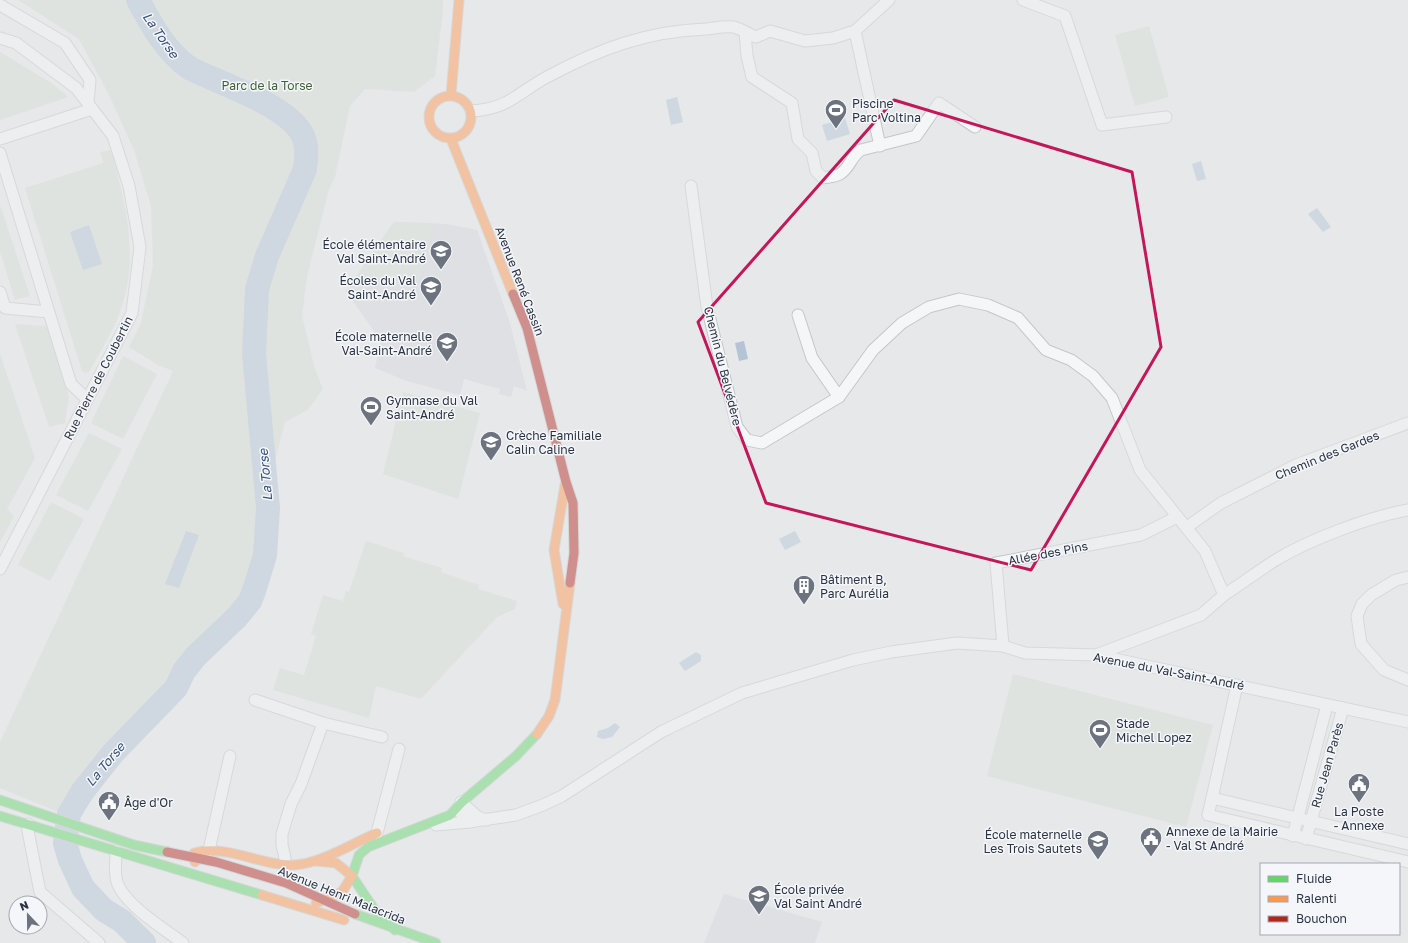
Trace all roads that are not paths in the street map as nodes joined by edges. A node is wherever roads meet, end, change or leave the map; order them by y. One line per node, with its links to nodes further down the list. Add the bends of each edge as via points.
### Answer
1 (459, 0): 8 (street)
2 (890, 0): 5 (street)
3 (1023, 0): 11 (street, via 1065,16 1102,125)
4 (0, 5): 9 (street, via 65,43 90,80)
5 (855, 31): 6 (street, via 833,38 805,41 770,31 756,37); 15 (street)
6 (745, 32): 10 (street, via 734,27 650,35 573,63 504,105); 15 (street, via 752,77 792,102 798,139 812,153 816,171 823,178 839,175 849,166 854,154 861,150)
7 (0, 38): 9 (street, Rue Pierre de Coubertin, via 16,42 76,88)
8 (451, 95): 10 (street, via 463,100); 14 (street, via 436,100 428,115 434,132)
9 (90, 106): 13 (street); 23 (street, Rue Pierre de Coubertin, via 113,136 130,186 140,246 132,313)
10 (471, 111): 14 (street, via 467,130 459,137)
11 (1166, 117)
12 (975, 127): 15 (street, via 939,104 916,136)
13 (0, 139)
14 (451, 139): 25 (street, Avenue René Cassin, via 527,328)
15 (880, 146)
16 (0, 153): 17 (street)
17 (3, 175): 20 (street)
18 (691, 186): 22 (street, Chemin du Belvédère, via 707,307 737,428 747,440 762,443)
19 (0, 292): 20 (street, via 5,308)
20 (48, 312): 23 (street, via 71,384)
21 (798, 315): 22 (street, via 812,358)
22 (839, 397): 27 (street, Chemin du Belvédère, via 873,350 902,323 929,308 959,299 988,304 1018,318 1046,350 1071,360 1093,376 1112,398 1140,470)
23 (86, 399): 29 (street, Rue Pierre de Coubertin)
24 (1408, 423): 28 (street, Chemin des Gardes, via 1296,465 1220,503)
25 (566, 482): 33 (street, Avenue René Cassin, via 573,503 574,553); 33 (street, Avenue René Cassin, via 554,550)
26 (1408, 510): 32 (street, via 1392,513 1324,537 1276,560)
27 (1177, 517): 28 (street, Chemin du Belvédère); 34 (street, Allée des Pins, via 1141,535 996,563)
28 (1187, 527): 32 (street, Chemin du Belvédère, via 1205,552)
29 (4, 551): 30 (street, Rue Pierre de Coubertin)
30 (0, 569)
31 (1408, 577): 36 (street, via 1396,580 1371,595 1362,604 1357,616 1361,644 1384,670)
32 (1224, 595): 35 (street, via 1201,615)
33 (566, 618): 48 (street, Avenue René Cassin, via 551,714 536,735 496,774)
34 (1004, 646): 35 (street, Avenue du Val-Saint-André, via 1025,654); 51 (street, Avenue du Val-Saint-André, via 957,643 891,652 853,660 742,693 661,732 562,796 516,815)
35 (1096, 655): 37 (street, Avenue du Val-Saint-André)
36 (1408, 680)
37 (1237, 685): 39 (street, Avenue du Val-Saint-André); 46 (street)
38 (255, 700): 42 (street)
39 (1327, 705): 40 (street, Avenue du Val-Saint-André); 50 (street, Rue Jean Parès)
40 (1343, 708): 41 (street, Avenue du Val-Saint-André); 53 (street, Rue Jean Parès)
41 (1408, 722)
42 (323, 723): 43 (street); 64 (street, via 282,834)
43 (382, 737)
44 (399, 749): 56 (street)
45 (230, 756): 61 (street)
46 (1212, 798): 50 (street, Rue Jean Parès); 57 (street, via 1208,815)
47 (0, 800): 61 (street, Avenue Henri Malacrida, via 134,844 168,851)
48 (461, 802): 51 (street, via 478,817); 52 (street, via 460,812); 55 (street, Avenue du Val-Saint-André, via 451,814); 56 (street)
49 (0, 816): 54 (street, Avenue Henri Malacrida)
50 (1298, 818): 53 (street, Rue Jean Parès); 57 (street, Rue Jean Parès)
51 (486, 820): 52 (street, Avenue du Val-Saint-André)
52 (470, 822): 55 (street, Avenue du Val-Saint-André)
53 (1311, 822): 58 (street); 59 (street, Rue Jean Parès)
54 (28, 824): 60 (street, Avenue Henri Malacrida); 70 (street, via 40,892)
55 (417, 828): 65 (street, Avenue du Val-Saint-André, via 364,850)
56 (376, 833): 62 (street)
57 (1293, 836): 58 (street)
58 (1306, 839): 63 (street)
59 (1408, 844)
60 (116, 851): 66 (street, Avenue Henri Malacrida); 71 (street, via 117,884 132,905)
61 (200, 852): 64 (street, via 222,850); 66 (street, via 197,865); 67 (street, Avenue Henri Malacrida, via 286,883)
62 (311, 862): 64 (street); 65 (street, via 336,862)
63 (1408, 862)
64 (284, 865)
65 (352, 876): 67 (street, Avenue du Val-Saint-André, via 342,892); 69 (street, via 374,908)
66 (211, 880): 68 (street, Avenue Henri Malacrida)
67 (324, 900): 68 (street, Avenue du Val-Saint-André); 69 (street, Avenue Henri Malacrida)
68 (301, 906): 72 (street, Avenue Henri Malacrida)
69 (396, 931): 73 (street, Avenue Henri Malacrida)
70 (99, 943)
71 (183, 943)
72 (415, 943)
73 (436, 943)

